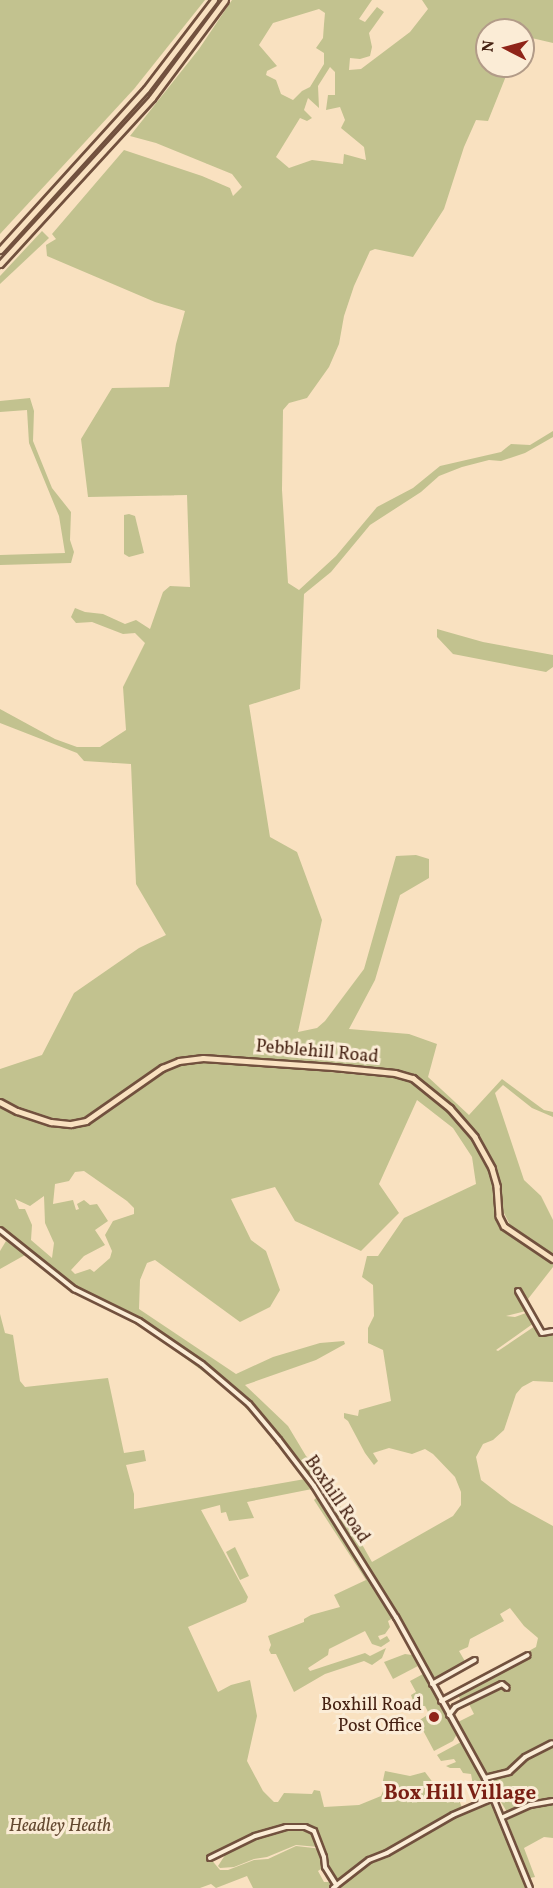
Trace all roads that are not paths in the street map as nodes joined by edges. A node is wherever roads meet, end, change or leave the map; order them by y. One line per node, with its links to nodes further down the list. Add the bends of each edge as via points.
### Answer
1 (214, 0): 3 (highway, via 146,89)
2 (225, 0): 4 (highway, via 152,98)
3 (0, 250)
4 (0, 264)
5 (0, 1102): 7 (main road, Pebblehill Road, via 51,1122 87,1121 162,1068 178,1061 203,1058 333,1066 413,1078 450,1108 475,1137 492,1168 504,1226)
6 (0, 1230): 12 (street, Boxhill Road, via 74,1289 139,1321 202,1364 249,1404 314,1486 396,1617)
7 (553, 1259)
8 (518, 1291): 9 (street, via 542,1333)
9 (553, 1331)
10 (528, 1655): 14 (street)
11 (476, 1660): 12 (street)
12 (432, 1684): 14 (street, Boxhill Road)
13 (507, 1688): 15 (street, via 502,1684 455,1707)
14 (441, 1701): 15 (street, Boxhill Road)
15 (449, 1715): 17 (street, Boxhill Road)
16 (552, 1743): 17 (street, via 525,1757 509,1772)
17 (485, 1778): 18 (street, Boxhill Road)
18 (493, 1798): 20 (street, Boxhill Road); 22 (street, via 369,1860)
19 (553, 1801): 20 (street, via 530,1805)
20 (503, 1818): 23 (street, Boxhill Road)
21 (210, 1858): 22 (street, via 255,1836 286,1827 305,1827 314,1831)
22 (335, 1887)
23 (530, 1888)

